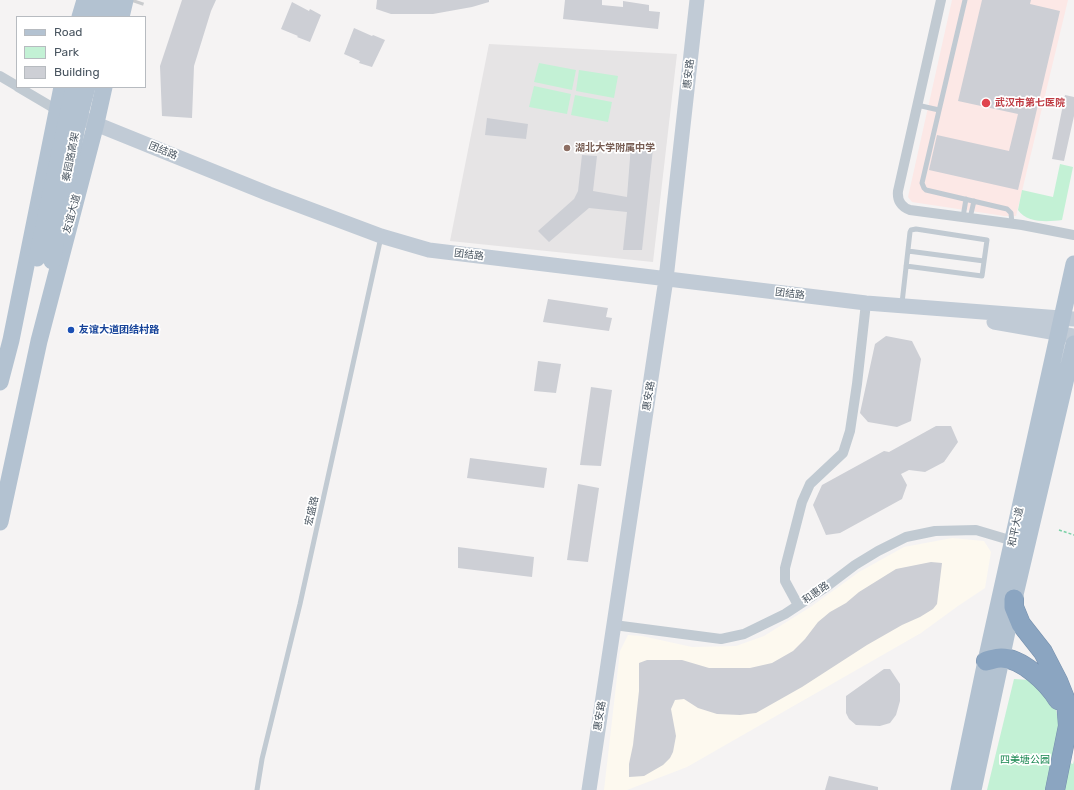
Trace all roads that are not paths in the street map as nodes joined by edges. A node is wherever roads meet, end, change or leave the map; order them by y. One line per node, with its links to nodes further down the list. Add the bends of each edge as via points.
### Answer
1 (85, 0): 8 (main road)
2 (97, 0): 9 (main road)
3 (110, 0): 10 (main road)
4 (698, 0): 34 (street, 惠安路)
5 (941, 0): 19 (street)
6 (965, 0): 21 (lane)
7 (131, 7): 11 (main road)
8 (80, 16)
9 (93, 16)
10 (105, 16)
11 (122, 16)
12 (0, 76): 13 (street)
13 (16, 86)
14 (20, 88): 20 (street)
15 (62, 88): 20 (main road)
16 (74, 88): 30 (main road, 秦园路高架, bridge)
17 (87, 88): 30 (main road, 秦园路高架, bridge)
18 (104, 90): 22 (main road, 友谊大道)
19 (917, 105): 21 (lane); 25 (street, via 898,199 910,210)
20 (56, 110): 22 (street, 团结路); 35 (main road)
21 (939, 110): 23 (lane, via 922,183 926,190)
22 (96, 123): 28 (street, 团结路, via 269,194); 36 (main road, 友谊大道)
23 (966, 199): 24 (lane); 25 (lane)
24 (974, 201): 25 (lane); 26 (lane, via 1009,210)
25 (966, 218): 26 (street)
26 (1012, 224): 27 (street)
27 (1074, 235)
28 (381, 236): 34 (street, 团结路, via 429,250); 53 (lane, 宏盛路)
29 (908, 251): 31 (lane); 31 (lane, via 910,232 916,229 987,240); 33 (lane)
30 (45, 259): 35 (main road, 秦园路高架); 36 (main road, 秦园路高架)
31 (984, 261): 33 (lane, via 982,276)
32 (1074, 264): 39 (main road, 和平大道)
33 (906, 266): 38 (lane)
34 (666, 279): 37 (street, 团结路); 50 (street, 惠安路)
35 (21, 292): 40 (main road)
36 (50, 300): 41 (main road, 友谊大道)
37 (866, 303): 38 (street, 团结路); 49 (street, via 850,431 843,453 810,484 802,502 785,568 785,581)
38 (903, 306): 39 (street, 团结路)
39 (1067, 326): 47 (main road, 和平大道)
40 (11, 340): 43 (main road); 44 (main road)
41 (39, 341): 45 (main road, 友谊大道); 46 (main road, 友谊大道)
42 (1074, 344): 48 (main road, 和平大道)
43 (1, 377)
44 (0, 393)
45 (0, 498)
46 (0, 522)
47 (1013, 541): 49 (street, 和惠路, via 976,530 935,531 906,537 861,561); 51 (main road, 和平大道)
48 (1014, 599): 51 (main road, 和平大道); 52 (highway, via 1014,607 1021,624 1043,652 1060,686 1066,701)
49 (798, 605): 50 (street, 和惠路, via 744,634 721,639)
50 (614, 625): 54 (street, 惠安路)
51 (993, 660): 52 (highway, via 1014,660 1048,686 1060,704); 55 (main road, 和平大道); 56 (main road, 和平大道)
52 (1068, 726): 57 (highway)
53 (257, 790)
54 (589, 790)
55 (959, 790)
56 (973, 790)
57 (1055, 790)

